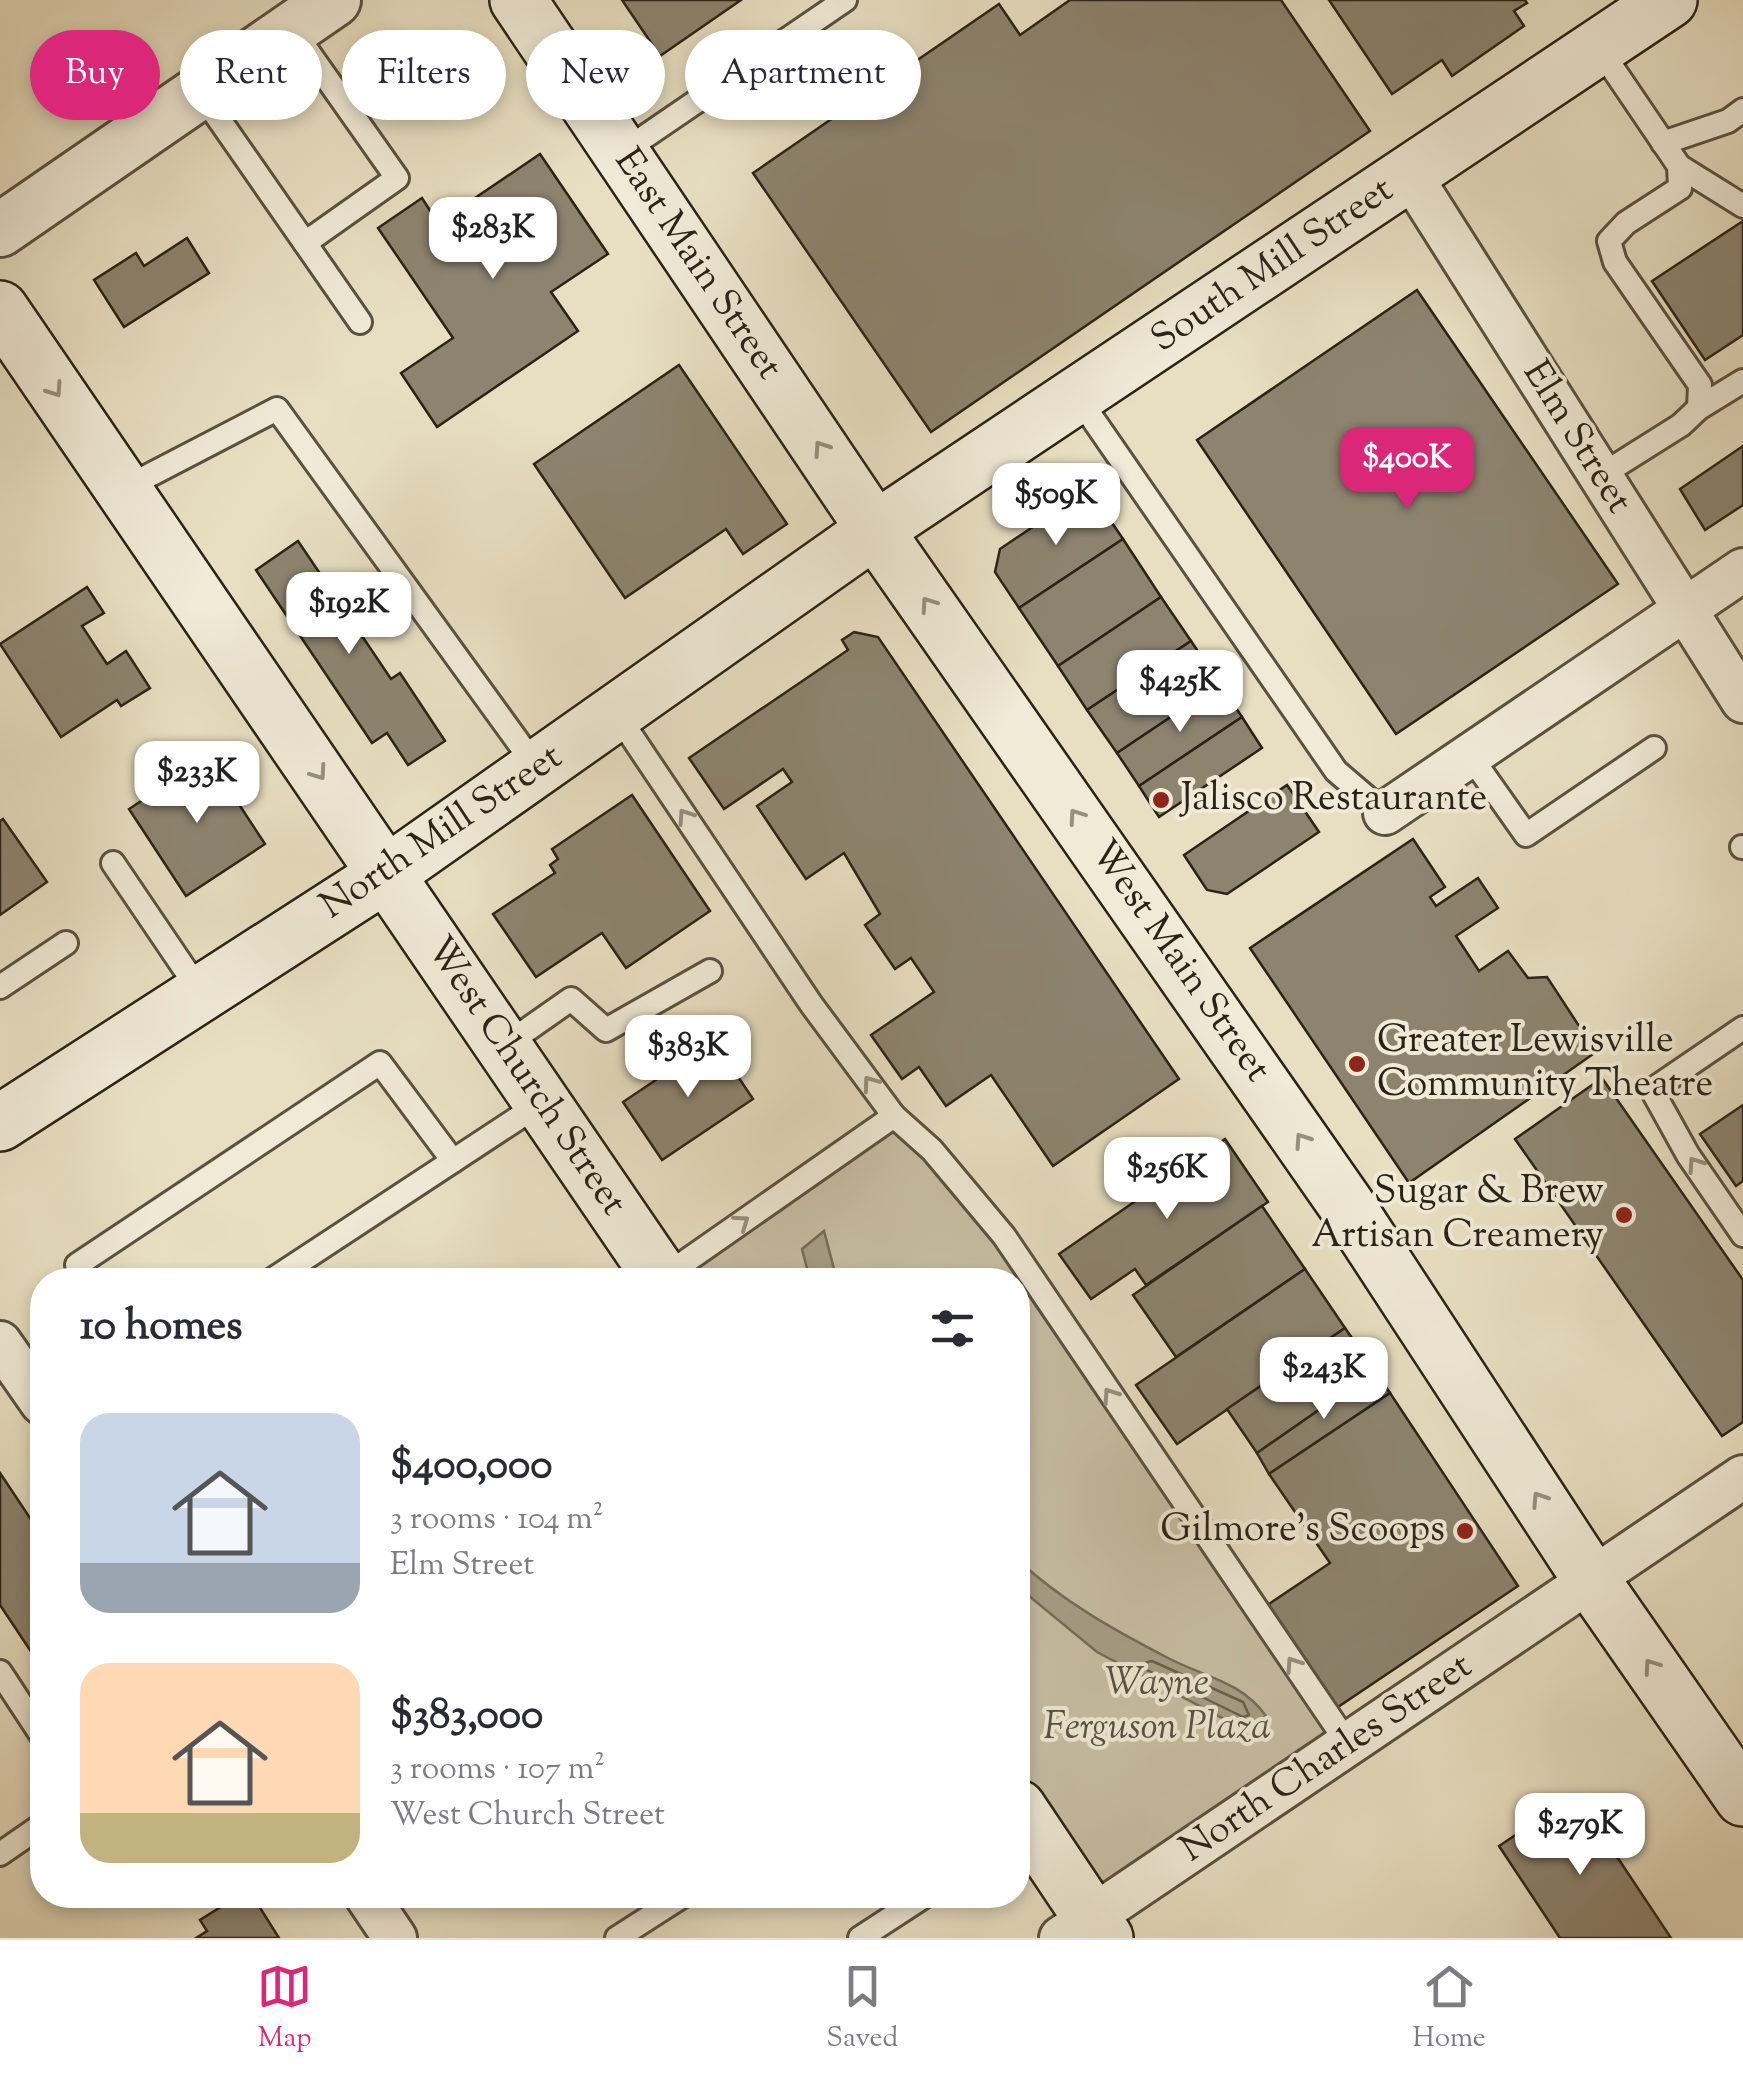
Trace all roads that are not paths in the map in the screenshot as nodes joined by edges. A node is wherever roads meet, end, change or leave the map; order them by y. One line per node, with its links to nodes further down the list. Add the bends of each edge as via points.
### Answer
1 (334, 0): 5 (street)
2 (518, 0): 10 (main road, East Main Street)
3 (845, 0): 10 (lane)
4 (1628, 23): 9 (lane); 12 (main road, South Mill Street)
5 (292, 29): 15 (lane, via 397,178)
6 (180, 106): 14 (street)
7 (1743, 110): 9 (lane)
8 (219, 120): 15 (lane)
9 (1664, 143): 11 (lane)
10 (621, 153): 23 (main road, East Main Street, one-way to 10)
11 (1679, 166): 13 (lane); 20 (lane, via 1680,188 1609,241 1615,262 1700,386)
12 (1410, 175): 19 (main road, South Mill Street); 21 (street, Elm Street)
13 (1743, 206)
14 (0, 230)
15 (305, 244): 17 (lane)
16 (0, 309): 22 (main road, West Church Street, one-way to 22)
17 (360, 322)
18 (1743, 380): 20 (lane)
19 (1077, 396): 23 (main road, South Mill Street); 31 (lane, via 1336,771)
20 (1699, 408): 21 (lane)
21 (1600, 476): 25 (street, Elm Street)
22 (123, 488): 30 (lane, via 277,409); 33 (main road, West Church Street, one-way to 33)
23 (875, 530): 27 (main road, North Mill Street); 54 (main road, West Main Street, one-way to 23, via 1347,1206)
24 (1743, 570): 25 (street)
25 (1685, 610): 26 (street, Elm Street); 29 (street)
26 (1743, 701)
27 (616, 712): 30 (main road, North Mill Street); 41 (lane, one-way to 27)
28 (1654, 748): 29 (lane, via 1526,835)
29 (1471, 758): 31 (street)
30 (538, 768): 33 (main road, North Mill Street)
31 (1385, 813)
32 (114, 863): 37 (lane)
33 (388, 873): 37 (main road, North Mill Street); 39 (main road, West Church Street)
34 (66, 943): 36 (lane)
35 (710, 972): 39 (lane, via 606,1030 572,999)
36 (0, 986)
37 (202, 993): 42 (main road, North Mill Street)
38 (1743, 1028): 44 (lane, one-way to 38, via 1652,1090)
39 (504, 1046): 40 (main road, West Church Street)
40 (542, 1103): 43 (lane); 47 (main road, West Church Street)
41 (894, 1116): 48 (lane, one-way to 41); 49 (lane, one-way to 41, via 932,1150)
42 (0, 1123)
43 (453, 1161): 45 (lane, via 380,1064); 46 (lane)
44 (1743, 1235)
45 (78, 1268)
46 (290, 1268)
47 (655, 1268)
48 (679, 1268)
49 (1026, 1268)
50 (1030, 1274): 57 (lane, one-way to 50)
51 (3, 1355): 52 (street)
52 (30, 1388)
53 (1743, 1477): 54 (street, North Charles Street)
54 (1592, 1581): 57 (street, North Charles Street); 58 (main road, West Main Street, one-way to 54)
55 (0, 1672): 56 (lane)
56 (30, 1718)
57 (1348, 1744): 65 (street, North Charles Street)
58 (1743, 1798)
59 (1030, 1830): 65 (main road)
60 (30, 1833): 61 (lane)
61 (0, 1854)
62 (374, 1908): 66 (street)
63 (664, 1908): 67 (lane)
64 (906, 1908): 68 (lane)
65 (1086, 1931)
66 (394, 1938)
67 (617, 1938)
68 (860, 1938)

